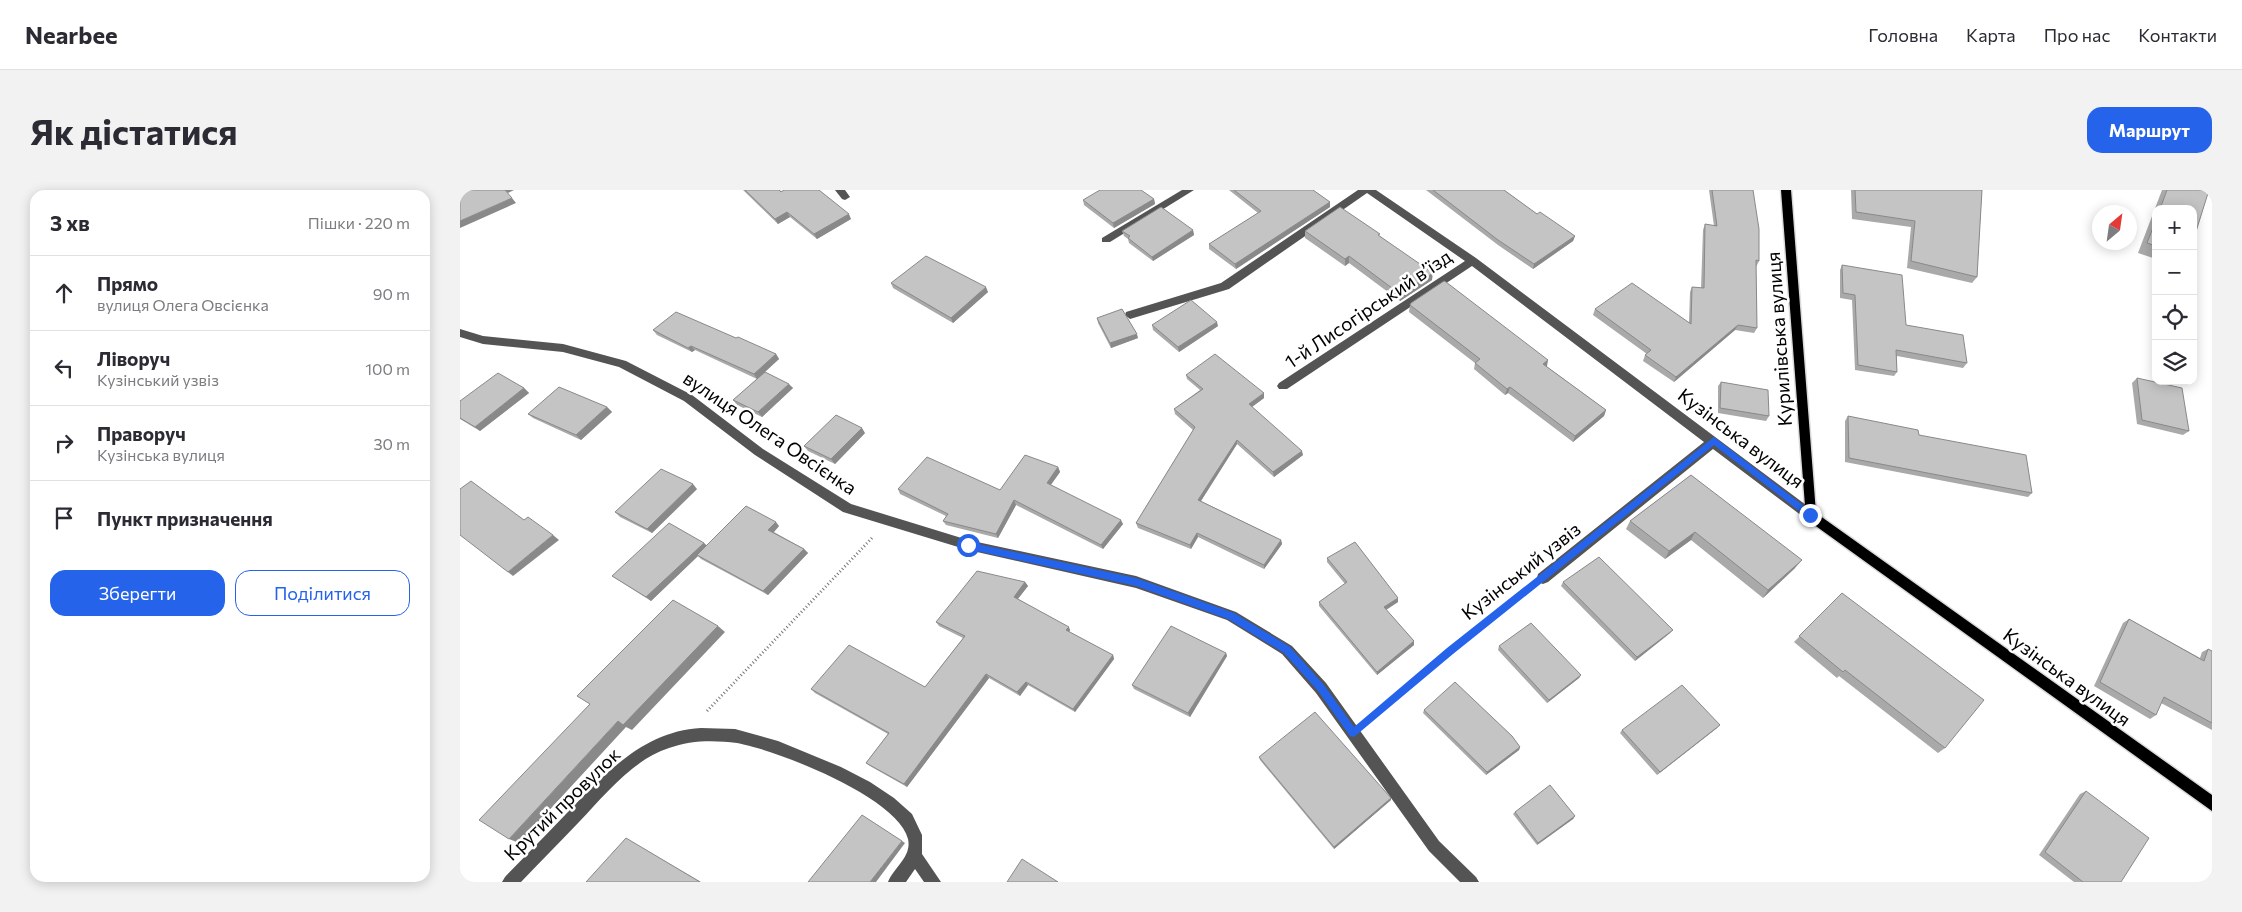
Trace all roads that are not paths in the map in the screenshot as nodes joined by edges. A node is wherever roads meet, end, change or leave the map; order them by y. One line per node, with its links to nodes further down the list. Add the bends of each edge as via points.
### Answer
1 (1189, 190): 5 (street)
2 (1365, 190): 7 (street, via 1225,286)
3 (1369, 190): 6 (street, Кузінська вулиця)
4 (1786, 190): 11 (main road, Курилівська вулиця)
5 (1106, 240)
6 (1472, 260): 9 (street, 1-й Лисогірський в’їзд); 10 (street, Кузінська вулиця)
7 (1130, 315)
8 (460, 333): 18 (street, вулиця Олега Овсієнка, via 483,340 563,348 622,364 688,398 759,452 847,508 968,545 1136,582 1231,616 1287,650 1321,688 1434,846)
9 (1283, 386)
10 (1714, 440): 11 (street, Кузінська вулиця); 12 (street, Кузінський узвіз)
11 (1810, 515): 13 (main road, Кузінська вулиця)
12 (1543, 578)
13 (2212, 804)
14 (915, 857): 15 (street, Крутий провулок, via 915,835 904,816 833,769 793,752 736,736 682,737 654,747 618,772); 16 (street); 17 (street)
15 (510, 882)
16 (896, 882)
17 (933, 882)
18 (1471, 882)

